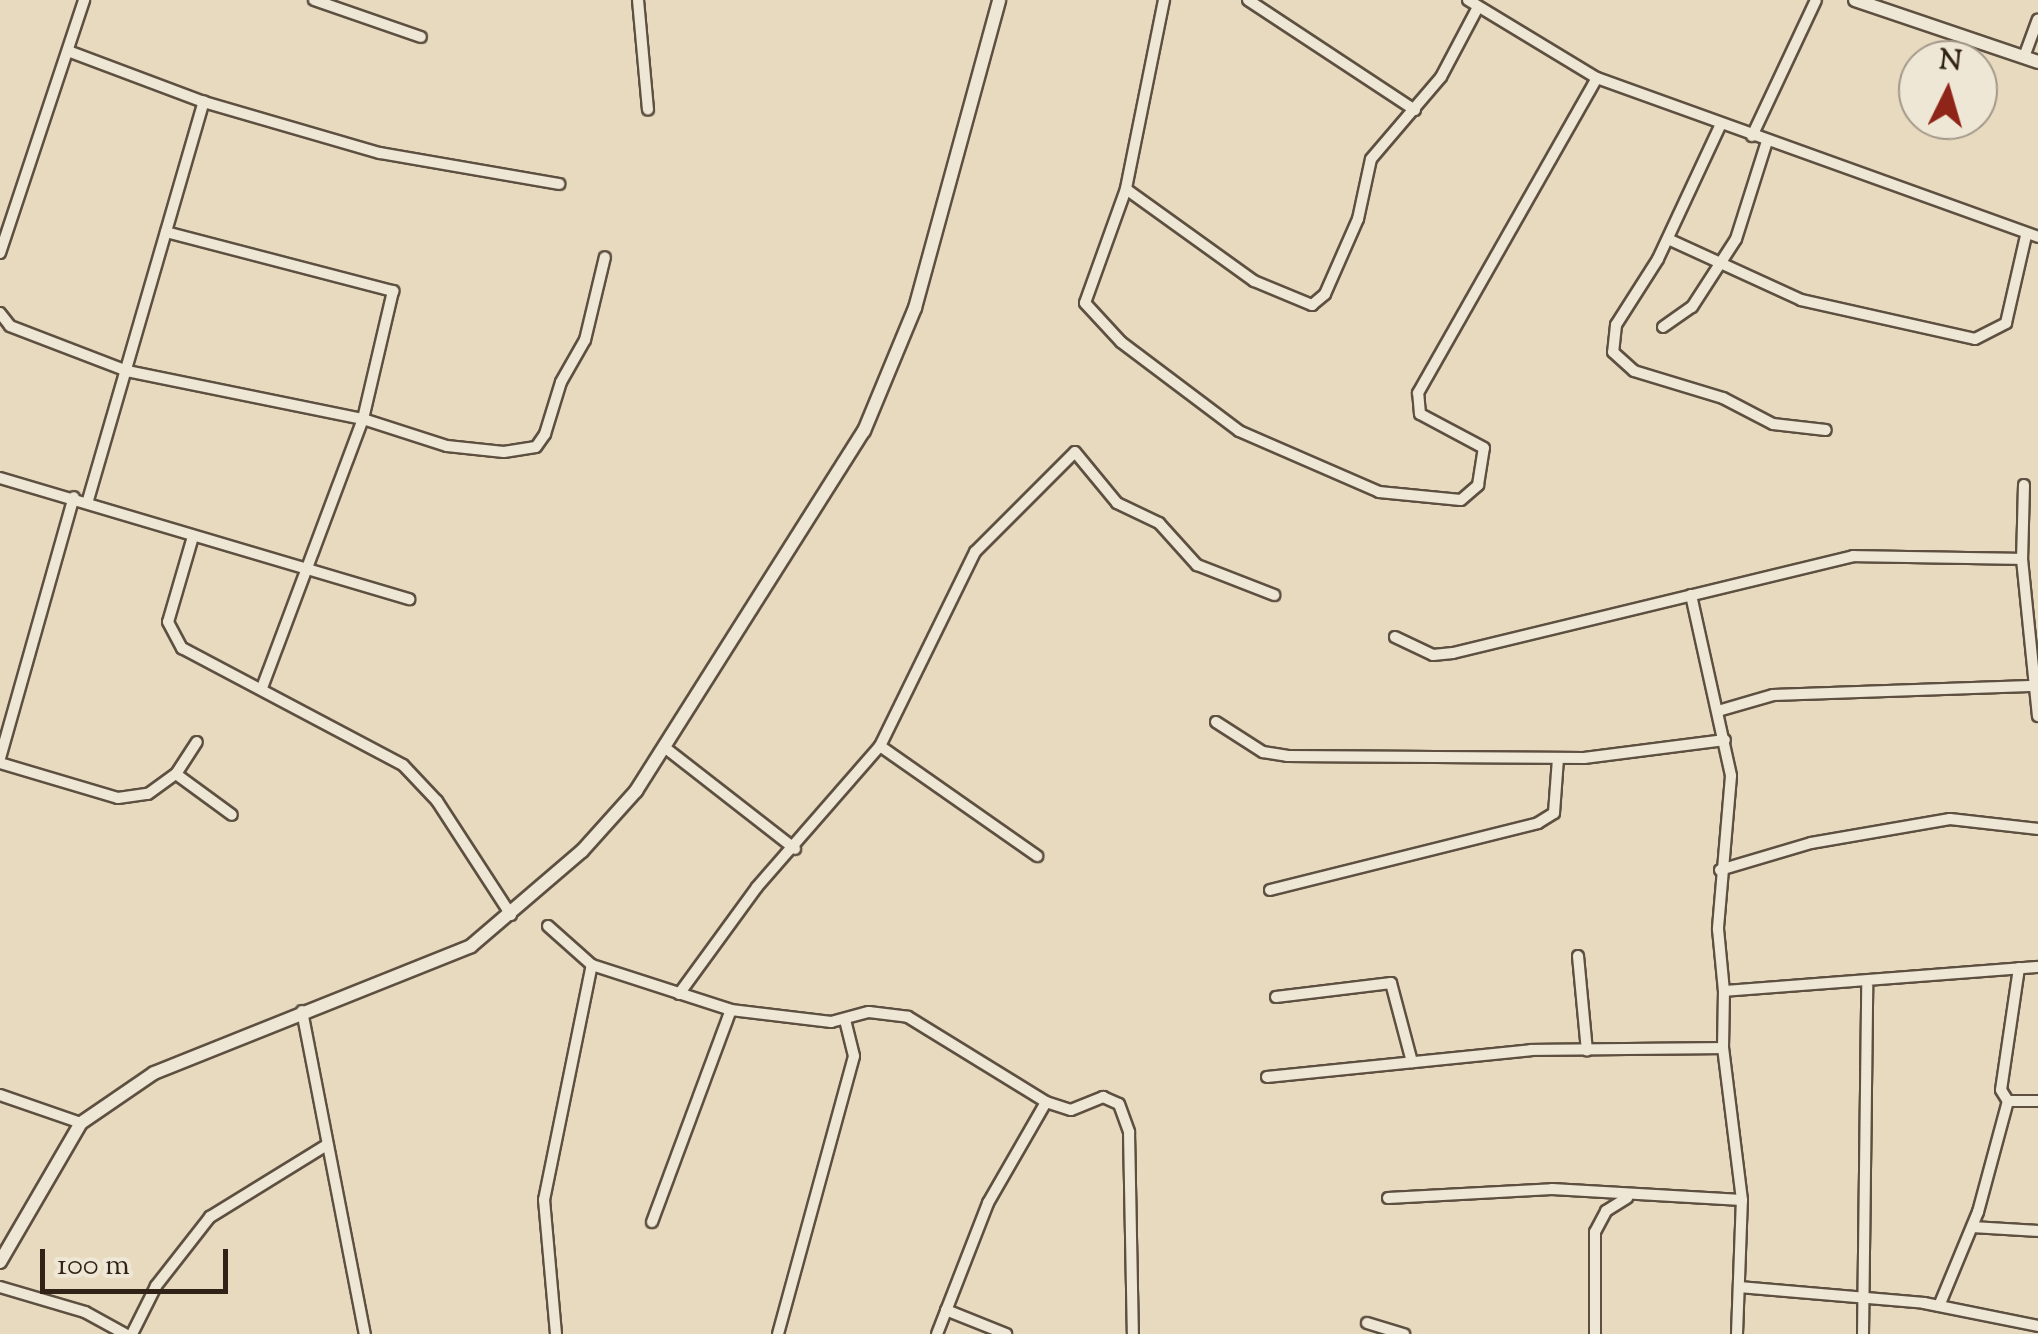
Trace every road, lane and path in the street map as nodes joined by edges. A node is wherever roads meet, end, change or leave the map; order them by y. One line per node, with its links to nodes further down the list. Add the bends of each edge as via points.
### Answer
1 (84, 0): 12 (street)
2 (314, 0): 11 (street)
3 (638, 0): 16 (street)
4 (999, 0): 55 (street, via 914,308 864,431)
5 (1164, 0): 22 (street)
6 (1248, 0): 17 (street)
7 (1816, 0): 19 (street)
8 (1856, 0): 13 (street)
9 (1473, 4): 14 (street); 17 (street)
10 (2038, 20): 13 (street)
11 (420, 37)
12 (68, 51): 15 (street); 24 (street)
13 (2031, 59)
14 (1598, 78): 18 (street); 22 (street, via 1418,393 1420,414 1484,448 1478,484 1460,500 1353,484 1240,431 1121,342 1085,303)
15 (204, 102): 21 (street, via 380,153); 25 (street)
16 (648, 110)
17 (1415, 110): 22 (street, via 1363,174 1358,220 1325,294 1312,305 1254,281)
18 (1720, 126): 19 (street); 27 (street)
19 (1752, 136): 20 (street)
20 (1768, 141): 26 (street); 30 (street)
21 (558, 184)
22 (1126, 188)
23 (0, 190): 24 (street)
24 (17, 194): 28 (street)
25 (166, 232): 33 (street); 34 (street, via 393,290)
26 (2032, 236): 30 (street, via 2006,322 1974,340 1824,308)
27 (1668, 239): 30 (street); 35 (street, via 1616,325 1618,358 1773,424)
28 (0, 253)
29 (605, 257): 34 (street, via 585,340 536,448 447,446)
30 (1723, 262): 32 (street, via 1692,307)
31 (0, 313): 33 (street, via 10,326)
32 (1663, 327)
33 (127, 371): 34 (street); 39 (street)
34 (363, 419): 42 (street)
35 (1826, 430)
36 (0, 478): 38 (street)
37 (2024, 485): 41 (street)
38 (74, 497): 39 (street); 57 (street)
39 (88, 500): 40 (street, via 166,524)
40 (192, 540): 42 (street); 48 (street, via 170,609 175,640)
41 (2022, 558): 44 (street, via 1853,556); 47 (street)
42 (306, 566): 45 (street); 48 (street)
43 (1274, 595): 54 (street, via 1198,565 1159,524 1116,503 1075,452 975,552)
44 (1691, 595): 46 (street, via 1454,653 1433,655); 49 (street)
45 (409, 599)
46 (1395, 637)
47 (2037, 686): 49 (street, via 1772,695); 50 (street)
48 (262, 687): 65 (street, via 420,779)
49 (1718, 711): 52 (street)
50 (2038, 716)
51 (1216, 722): 56 (street, via 1263,752 1287,756 1412,751 1448,762)
52 (1725, 740): 56 (street); 63 (street, via 1732,792)
53 (197, 742): 58 (street)
54 (880, 746): 61 (street); 62 (street)
55 (668, 750): 61 (street); 65 (street, via 582,851)
56 (1558, 758): 64 (street, via 1554,813 1538,823)
57 (0, 761): 58 (street, via 118,798 148,794)
58 (176, 774): 59 (street)
59 (232, 815)
60 (2038, 830): 63 (street, via 1950,820 1812,843)
61 (794, 849): 73 (street)
62 (1037, 856)
63 (1720, 870): 72 (street)
64 (1270, 890)
65 (511, 915): 76 (street, via 457,952)
66 (548, 926): 68 (street)
67 (1578, 956): 79 (street)
68 (592, 965): 73 (street); 104 (street, via 546,1183 544,1255)
69 (2038, 967): 70 (street)
70 (2018, 968): 71 (street); 83 (street, via 2001,1090)
71 (1867, 986): 72 (street); 97 (street)
72 (1724, 992): 78 (street)
73 (679, 994): 75 (street)
74 (1276, 997): 80 (street, via 1391,983)
75 (731, 1010): 77 (street); 91 (street)
76 (302, 1011): 86 (street, via 154,1073); 87 (street, via 317,1060)
77 (845, 1021): 85 (street, via 879,1012 932,1026); 105 (street, via 854,1056)
78 (1723, 1048): 79 (street); 90 (street)
79 (1588, 1051): 80 (street)
80 (1412, 1062): 81 (street)
81 (1267, 1077)
82 (0, 1096): 86 (street)
83 (2008, 1101): 84 (street); 92 (street)
84 (2038, 1101)
85 (1046, 1102): 99 (street, via 988,1203); 108 (street, via 1071,1110 1087,1098 1119,1104 1128,1132)
86 (81, 1123): 94 (street)
87 (326, 1146): 102 (street, via 210,1217); 103 (street)
88 (1388, 1198): 89 (street, via 1552,1189)
89 (1627, 1198): 90 (street); 110 (street, via 1606,1211 1595,1232)
90 (1742, 1200): 96 (street)
91 (652, 1222)
92 (1973, 1226): 93 (street); 98 (street)
93 (2038, 1231)
94 (2, 1253)
95 (0, 1287): 102 (street, via 84,1312)
96 (1739, 1287): 97 (street); 111 (street)
97 (1866, 1301): 98 (street); 112 (street)
98 (1940, 1306): 101 (street)
99 (946, 1310): 106 (street); 107 (street)
100 (1367, 1323): 109 (street)
101 (2038, 1326)
102 (128, 1334)
103 (365, 1334)
104 (556, 1334)
105 (778, 1334)
106 (937, 1334)
107 (1006, 1334)
108 (1132, 1334)
109 (1404, 1334)
110 (1595, 1334)
111 (1737, 1334)
112 (1863, 1334)

